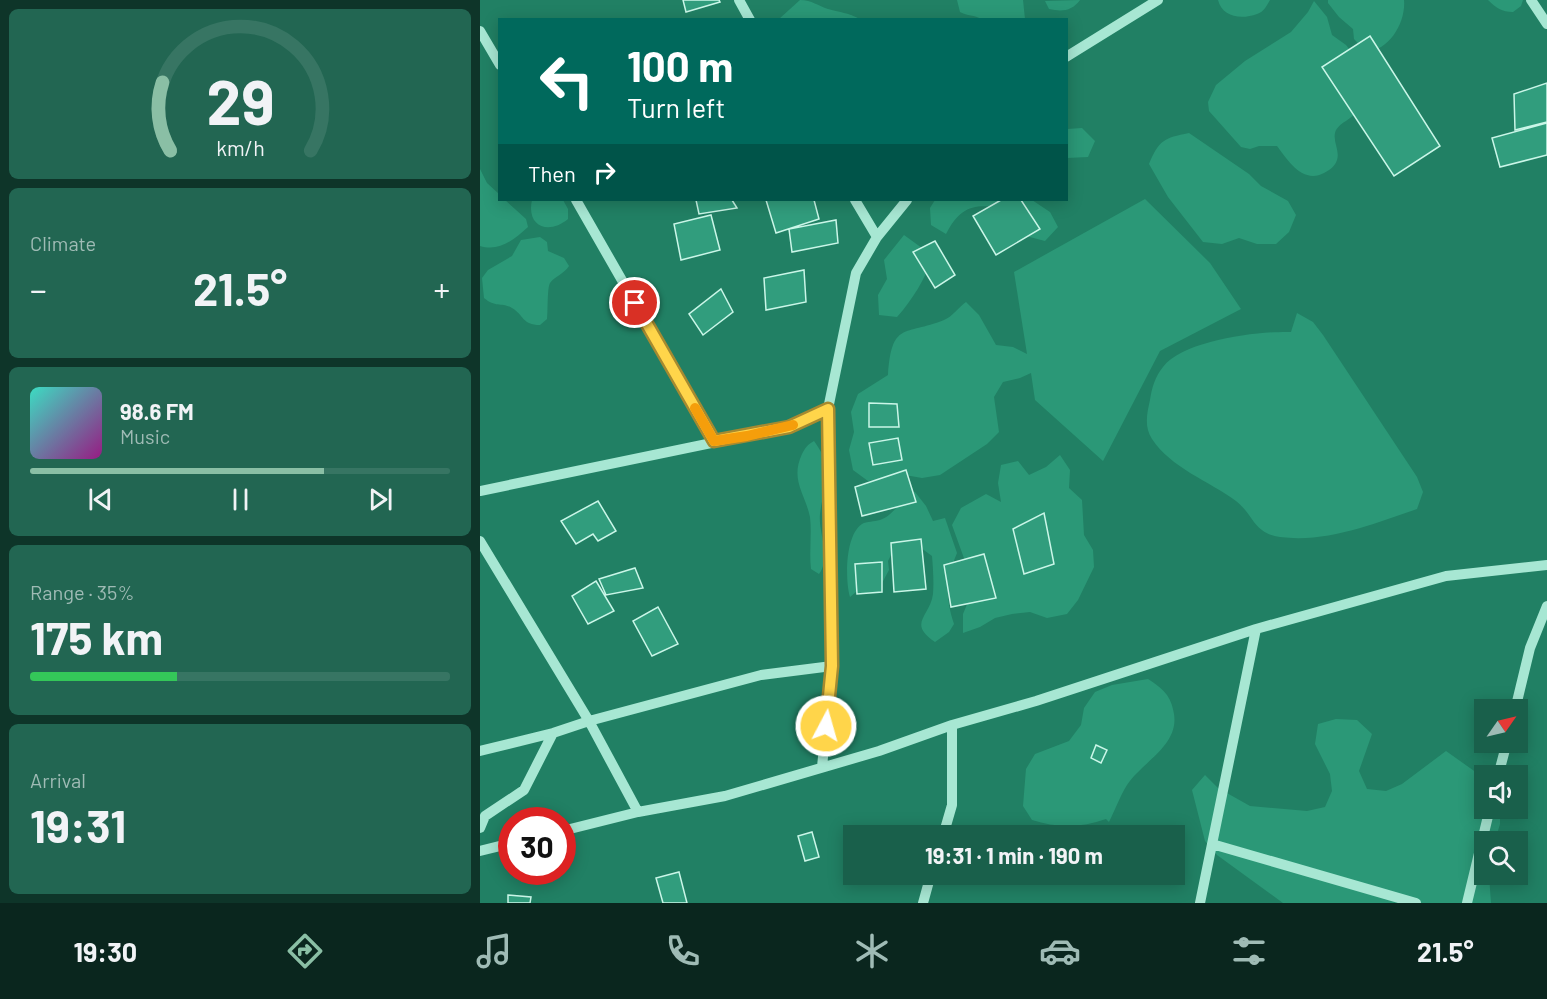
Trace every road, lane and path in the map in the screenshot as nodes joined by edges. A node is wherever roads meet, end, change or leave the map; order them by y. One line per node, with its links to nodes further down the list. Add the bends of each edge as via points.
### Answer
1 (739, 0): 4 (street)
2 (1531, 0): 5 (street)
3 (1152, 2): 7 (street)
4 (749, 18)
5 (1547, 24)
6 (480, 31): 8 (street)
7 (1068, 56)
8 (498, 62)
9 (577, 201): 14 (street)
10 (856, 201): 12 (street)
11 (906, 201): 12 (street)
12 (877, 237): 13 (street, via 856,273)
13 (828, 409): 14 (street, via 789,427); 20 (street)
14 (714, 441): 15 (street)
15 (480, 491)
16 (480, 542): 22 (street)
17 (1547, 565): 19 (street, via 1446,576)
18 (1547, 606): 21 (street, via 1530,648)
19 (1256, 629): 23 (street); 32 (street)
20 (832, 666): 22 (street, via 761,675); 26 (street)
21 (1518, 699)
22 (589, 721): 24 (street); 27 (street)
23 (952, 725): 26 (street); 29 (street, via 952,805)
24 (553, 733): 25 (street); 30 (street, via 524,790 485,816)
25 (480, 751)
26 (822, 767): 27 (street, via 725,796)
27 (638, 812): 31 (street)
28 (1487, 819): 39 (street)
29 (946, 825)
30 (480, 828)
31 (576, 828)
32 (1212, 844): 37 (street); 38 (street)
33 (498, 846): 34 (street)
34 (480, 851)
35 (928, 885): 36 (street)
36 (923, 903)
37 (1200, 903)
38 (1416, 903)
39 (1467, 903)

